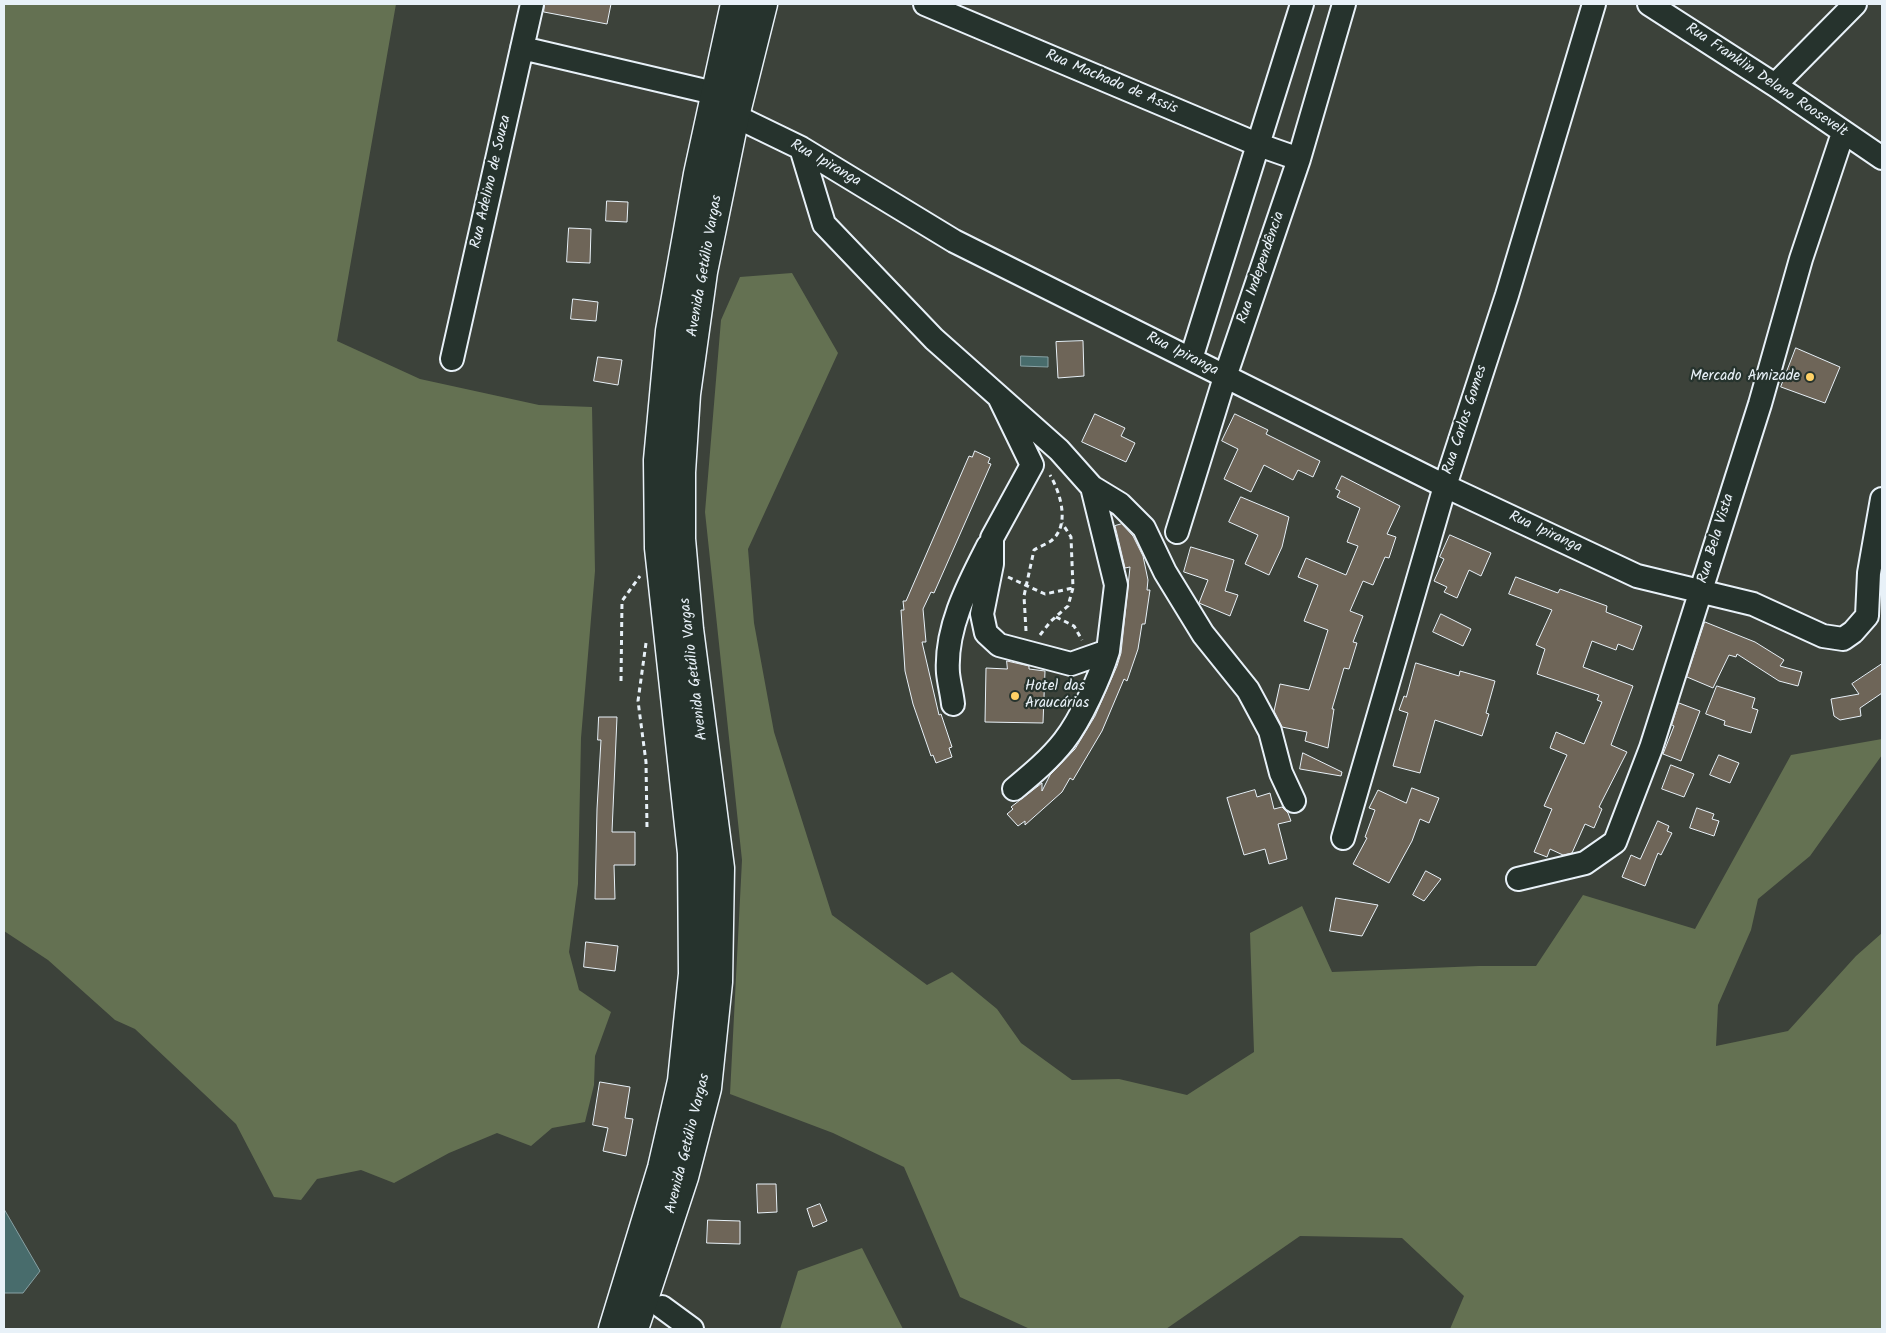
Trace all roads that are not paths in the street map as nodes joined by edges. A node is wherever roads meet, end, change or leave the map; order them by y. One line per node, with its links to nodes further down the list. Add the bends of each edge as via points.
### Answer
1 (532, 4): 10 (street, Rua Adelino de Souza)
2 (735, 4): 12 (main road, Avenida Getúlio Vargas)
3 (763, 4): 13 (main road, Avenida Getúlio Vargas)
4 (924, 4): 15 (street, Rua Machado de Assis)
5 (1302, 4): 15 (street)
6 (1344, 4): 18 (street, Rua Independência)
7 (1594, 4): 24 (street, Rua Carlos Gomes, via 1508,295)
8 (1650, 4): 11 (street, Rua Franklin Delano Roosevelt)
9 (1855, 4): 11 (street)
10 (522, 48): 12 (street); 19 (street, Rua Adelino de Souza)
11 (1774, 85): 14 (street, Rua Franklin Delano Roosevelt)
12 (714, 93): 13 (street, Rua Ipiranga); 38 (main road, Avenida Getúlio Vargas, via 670,331 658,460 659,548 692,853 694,974 682,1081 662,1168)
13 (735, 116): 16 (street, Rua Ipiranga); 37 (main road, Avenida Getúlio Vargas, via 703,272 686,394 681,472 681,539 688,619 720,868 718,982 706,1088)
14 (1843, 133): 17 (street, Rua Franklin Delano Roosevelt); 29 (street, Rua Bela Vista, via 1801,259 1760,404)
15 (1259, 145): 18 (street, Rua Machado de Assis); 20 (street)
16 (801, 148): 20 (street, Rua Ipiranga, via 954,241); 22 (street, via 824,224 934,339)
17 (1882, 158)
18 (1299, 159): 21 (street, Rua Independência)
19 (452, 359)
20 (1191, 359): 21 (street, Rua Ipiranga)
21 (1225, 377): 24 (street, Rua Ipiranga); 27 (street, Rua Independência)
22 (1000, 396): 23 (street); 23 (street)
23 (1046, 457): 25 (street); 28 (street)
24 (1445, 486): 29 (street, Rua Ipiranga, via 1637,576); 35 (street, Rua Carlos Gomes)
25 (1092, 487): 30 (street, via 1116,585); 34 (street, via 1120,504 1144,528 1165,572 1203,634 1248,690 1270,731 1281,773)
26 (1882, 499): 29 (street, Rua Ipiranga, via 1869,573 1867,616 1843,639 1823,636 1753,604)
27 (1177, 532)
28 (992, 538): 30 (street, via 992,564 982,614 986,633 998,645 1028,652); 32 (street, via 962,598 951,640 948,672)
29 (1700, 591): 36 (street, Rua Bela Vista, via 1651,748 1615,842 1585,863)
30 (1090, 657): 31 (street); 31 (street, via 1100,678)
31 (1092, 691): 33 (street, via 1065,740)
32 (953, 704)
33 (1014, 789)
34 (1294, 801)
35 (1343, 838)
36 (1518, 879)
37 (653, 1304): 39 (main road, Avenida Getúlio Vargas); 40 (street)
38 (613, 1329)
39 (634, 1329)
40 (692, 1329)

